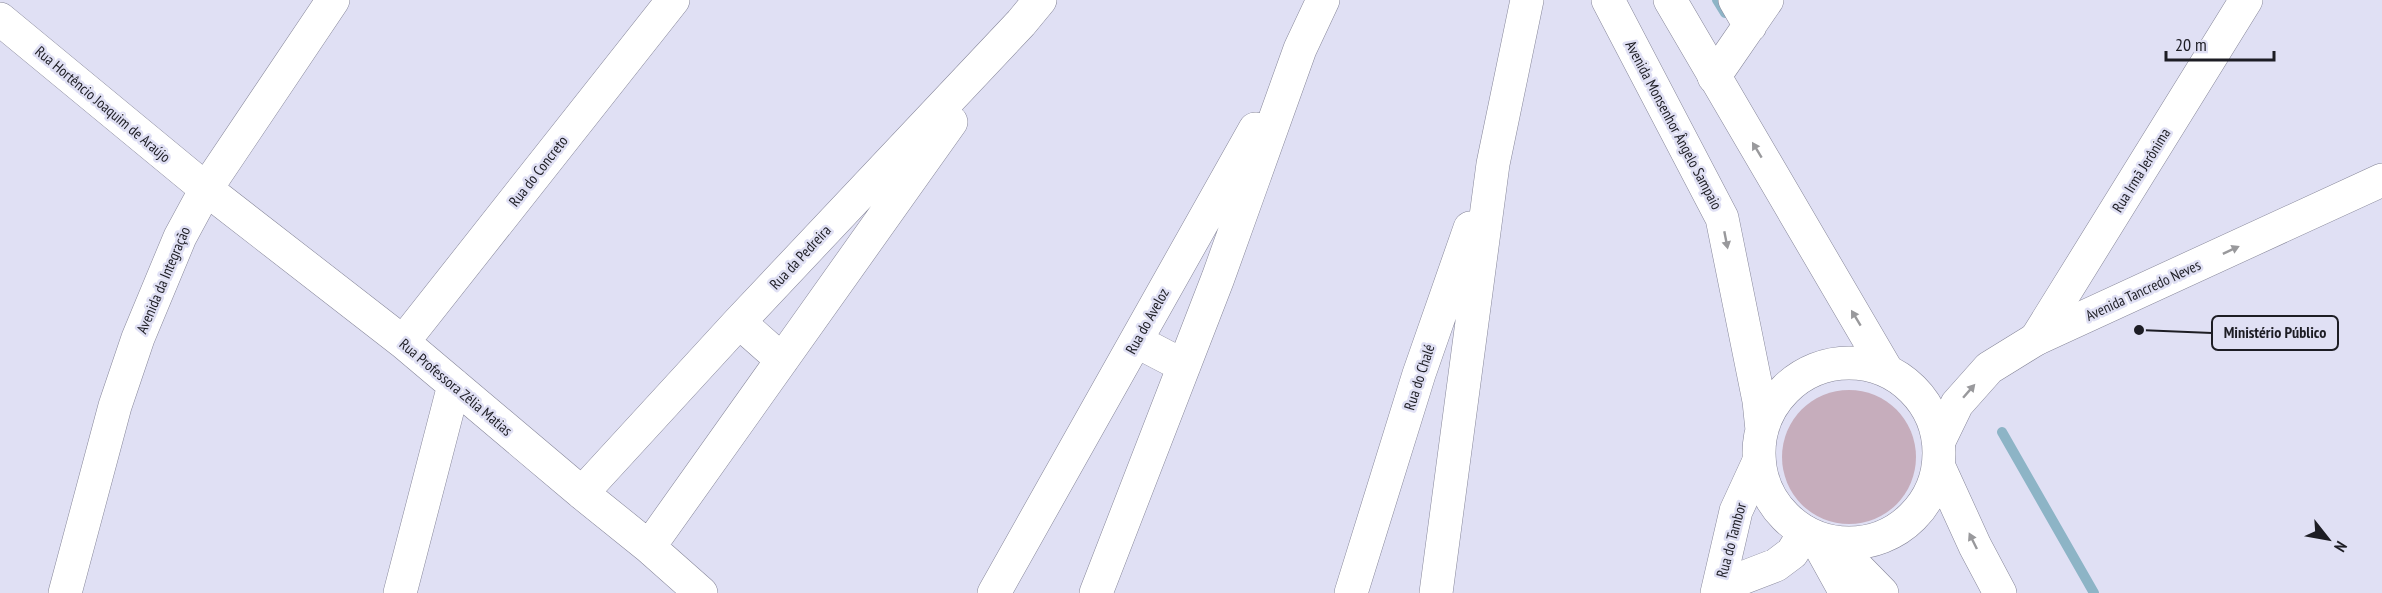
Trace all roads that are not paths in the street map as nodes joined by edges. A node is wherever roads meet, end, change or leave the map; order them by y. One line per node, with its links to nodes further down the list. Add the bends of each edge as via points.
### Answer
1 (333, 0): 15 (street, Avenida da Integração)
2 (673, 0): 19 (street, Rua do Concreto)
3 (1323, 0): 11 (street, Rua do Aveloz)
4 (1527, 0): 13 (street, Rua do Chalé)
5 (1608, 0): 24 (street, Avenida Monsenhor Ângelo Sampaio, one-way to 24, via 1722,218 1759,401)
6 (1670, 0): 12 (street)
7 (2246, 0): 17 (street, Rua Irmã Jerônima)
8 (1751, 9): 12 (street)
9 (1031, 12): 16 (street, Rua da Pedreira); 20 (street, Rua da Pedreira)
10 (0, 19): 15 (street, Rua Hortêncio Joaquim de Araújo)
11 (1300, 49): 18 (street, Rua do Aveloz); 21 (street, Rua do Aveloz)
12 (1714, 77): 22 (street, one-way to 12)
13 (1493, 164): 35 (street, Rua do Chalé, via 1419,374); 36 (street, Rua do Chalé)
14 (2382, 180): 17 (street, Avenida Tancredo Neves, one-way to 14)
15 (206, 189): 19 (street, Rua Professora Zélia Matias); 30 (street, Avenida da Integração, via 180,237 138,338)
16 (739, 322): 20 (street); 26 (street, Rua da Pedreira)
17 (2036, 339): 25 (street, Avenida Tancredo Neves, one-way to 17, via 1957,404 1989,368)
18 (1136, 341): 21 (street); 33 (street, Rua do Aveloz)
19 (403, 342): 23 (street, Rua Professora Zélia Matias)
20 (782, 360): 28 (street, Rua da Pedreira)
21 (1184, 366): 34 (street, Rua do Aveloz)
22 (1886, 369): 24 (street, via 1859,362 1832,363 1806,373 1786,388 1771,407); 25 (street, via 1912,386 1930,411)
23 (454, 386): 26 (street, Rua Professora Zélia Matias); 31 (street)
24 (1760, 446): 27 (street, via 1766,489 1782,514); 29 (street, Rua do Tambor, via 1736,511)
25 (1939, 454): 27 (street, via 1930,495 1913,517 1889,534 1861,543); 39 (street, one-way to 25, via 1975,546)
26 (582, 493): 28 (street, Rua Professora Zélia Matias)
27 (1817, 537): 29 (street, Rua do Tambor, via 1776,565); 37 (street); 38 (street)
28 (649, 547): 32 (street, Rua Professora Zélia Matias)
29 (1718, 590)
30 (65, 593)
31 (400, 593)
32 (700, 593)
33 (994, 593)
34 (1096, 593)
35 (1351, 593)
36 (1436, 593)
37 (1846, 593)
38 (1882, 593)
39 (2000, 593)

